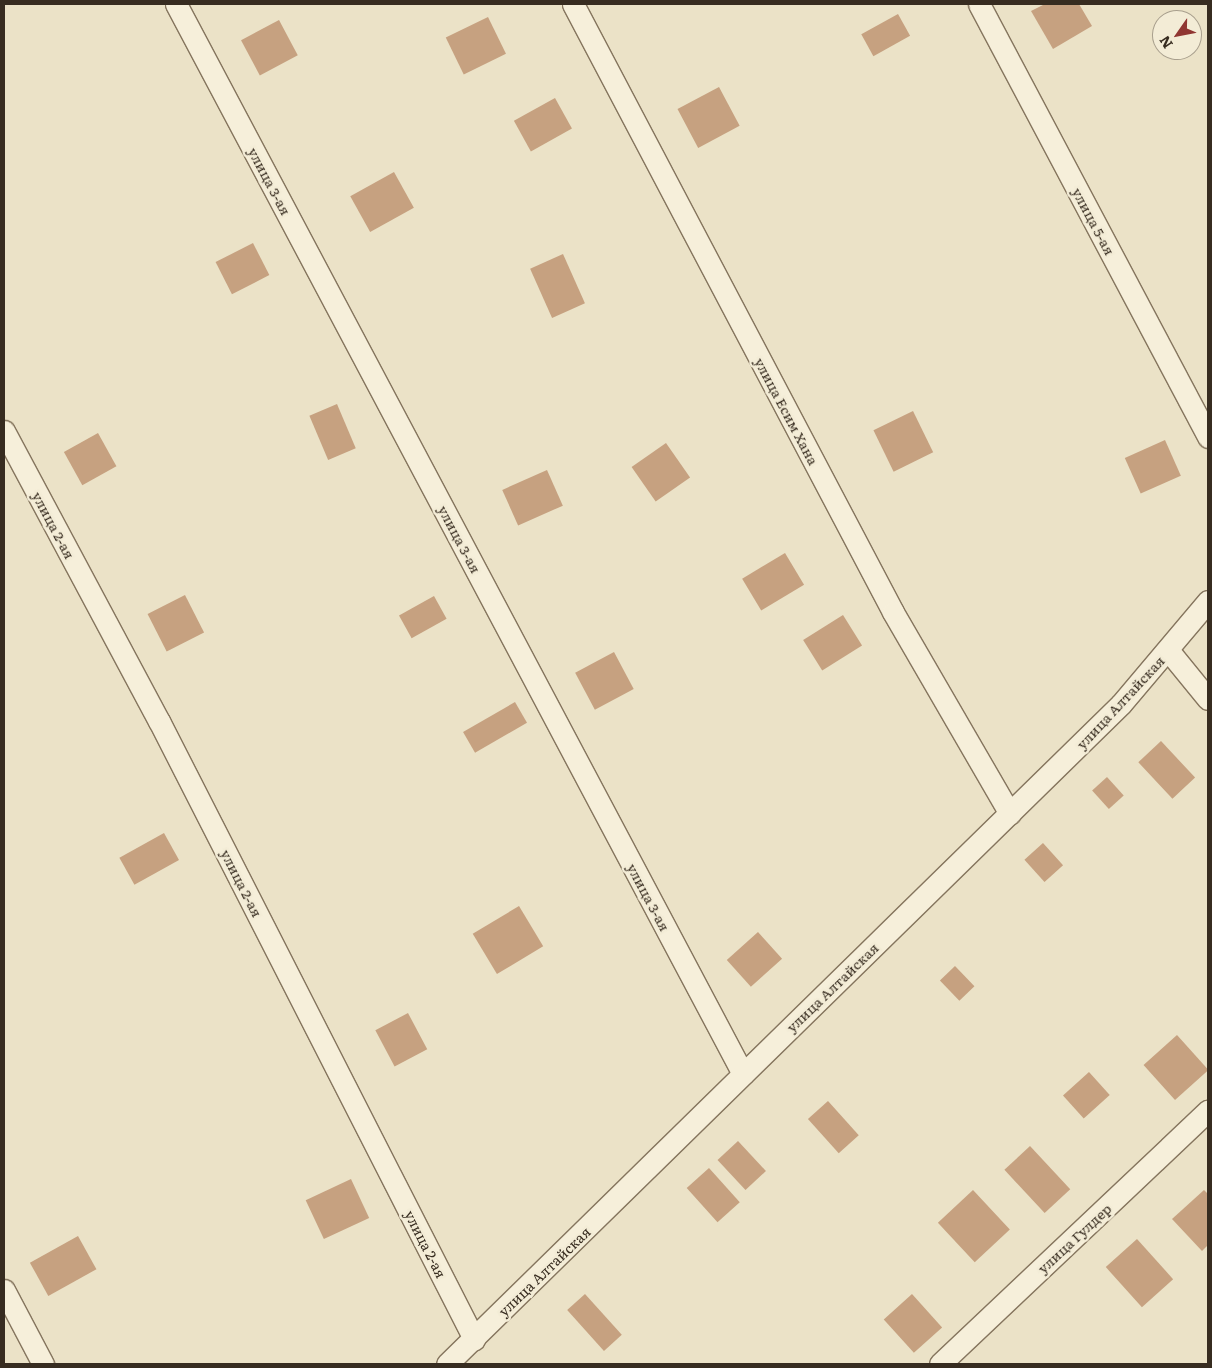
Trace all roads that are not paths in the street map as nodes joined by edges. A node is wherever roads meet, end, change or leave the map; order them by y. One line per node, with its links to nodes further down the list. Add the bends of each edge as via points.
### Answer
1 (176, 4): 10 (street, улица 3-ая)
2 (573, 4): 9 (street, улица Есим Хана, via 893,612)
3 (979, 4): 5 (street, улица 5-ая)
4 (4, 431): 13 (street, улица 2-ая, via 159,721)
5 (1208, 438)
6 (1208, 601): 7 (street, улица Алтайская)
7 (1168, 650): 8 (street); 9 (street, улица Алтайская, via 1121,704)
8 (1208, 699)
9 (1010, 814): 10 (street, улица Алтайская)
10 (743, 1074): 13 (street, улица Алтайская)
11 (1208, 1111): 16 (street, улица Гулдер)
12 (4, 1290): 14 (street)
13 (474, 1339): 15 (street, улица Алтайская)
14 (43, 1364)
15 (447, 1364)
16 (940, 1364)

